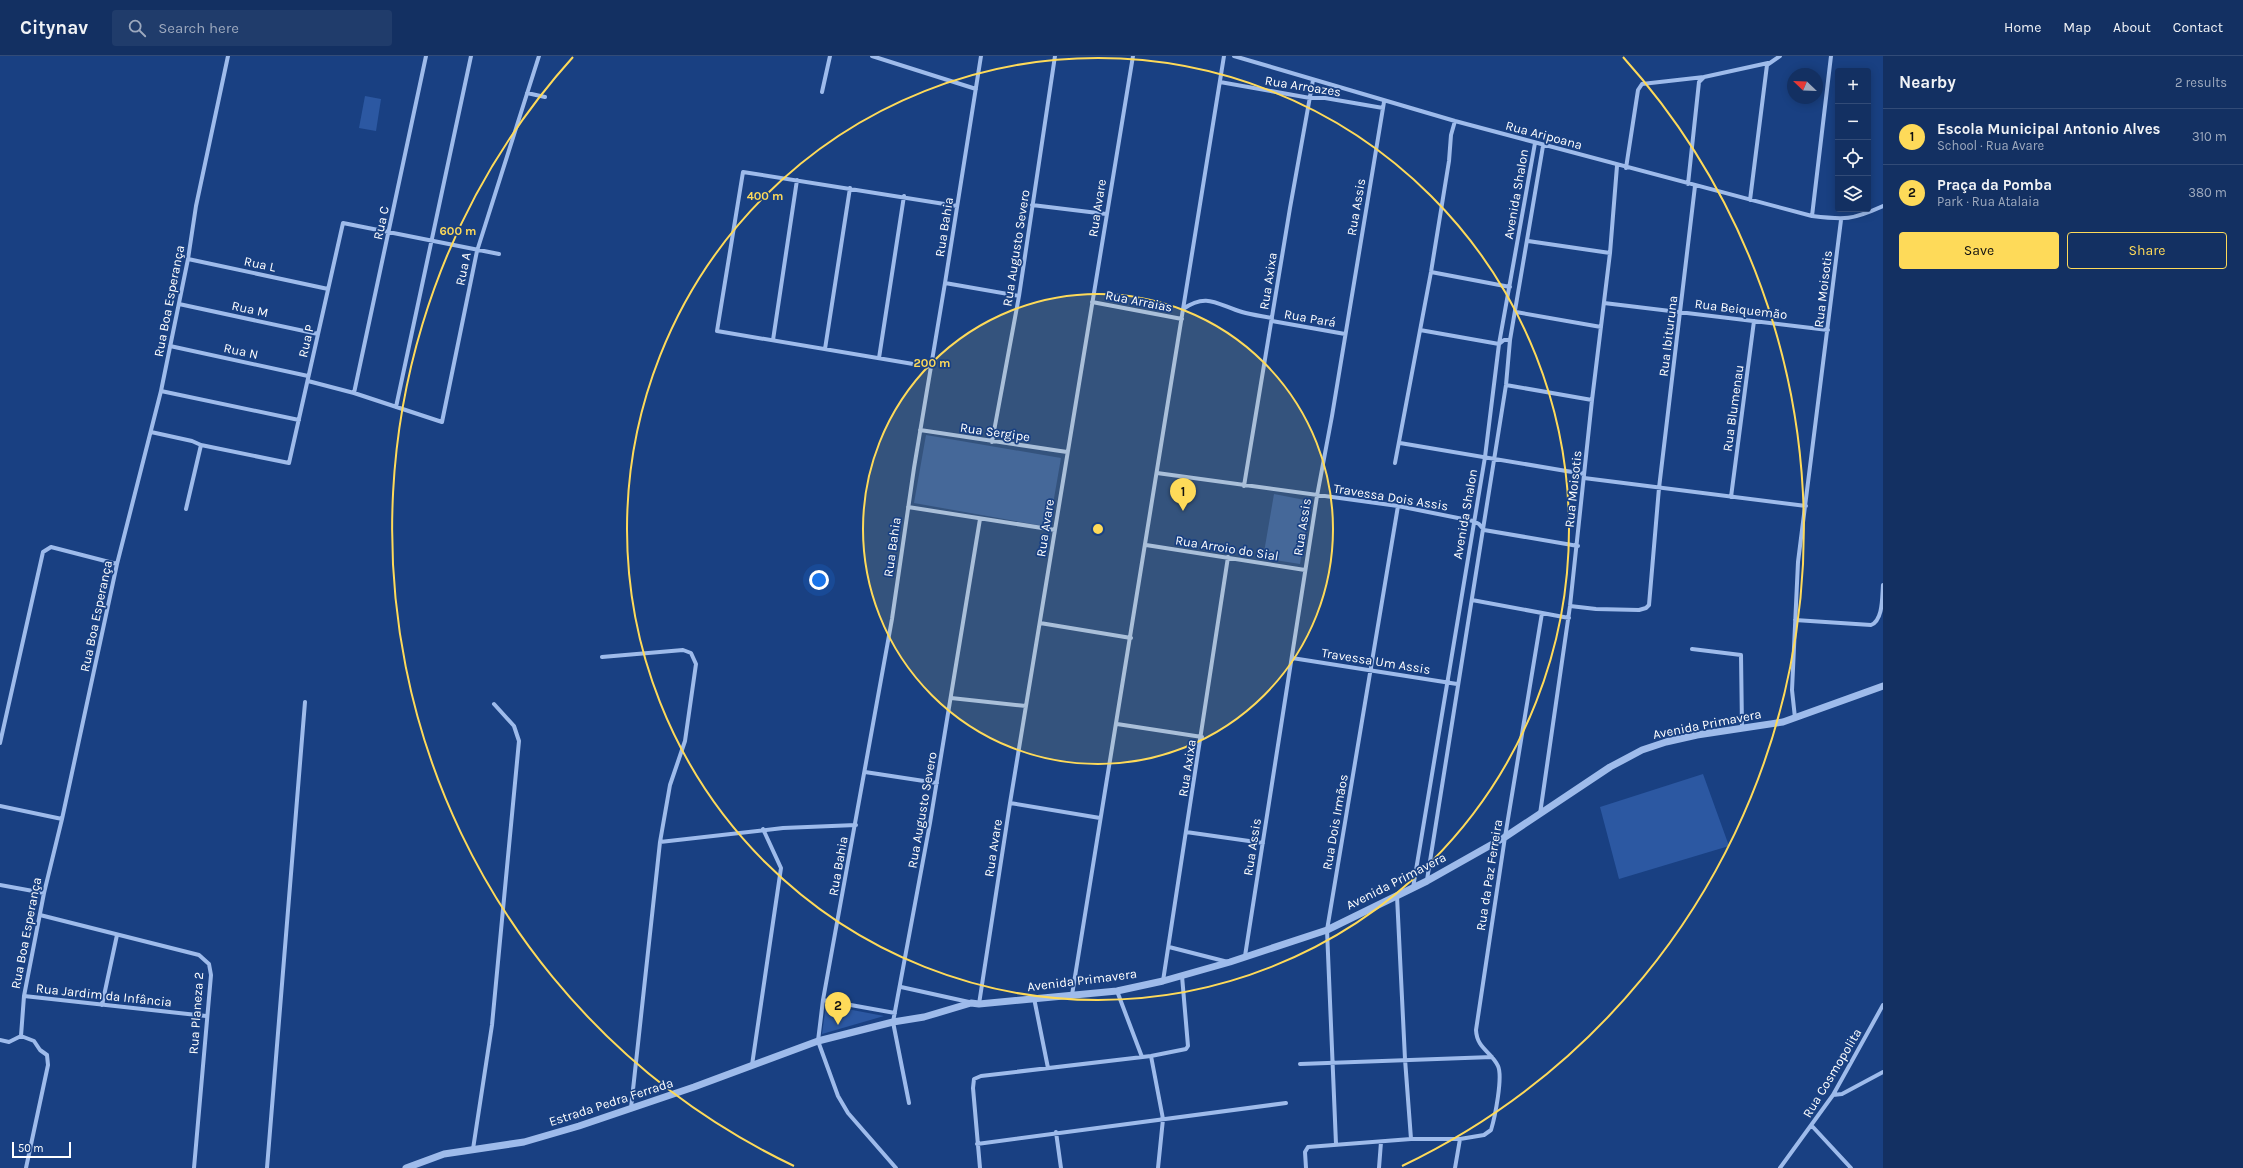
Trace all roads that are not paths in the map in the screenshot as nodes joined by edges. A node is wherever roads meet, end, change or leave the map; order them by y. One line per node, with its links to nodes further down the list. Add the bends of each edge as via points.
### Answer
1 (228, 56): 50 (street, Rua Boa Esperança, via 196,206)
2 (426, 56): 42 (street, Rua C)
3 (471, 56): 44 (street)
4 (539, 56): 20 (street, Rua A)
5 (830, 56): 19 (street)
6 (872, 56): 18 (street)
7 (981, 56): 18 (street, Rua Bahia)
8 (1055, 56): 36 (street, Rua Augusto Severo)
9 (1133, 56): 39 (street, Rua Avare)
10 (1224, 56): 17 (street)
11 (1234, 56): 16 (street, Rua Aripoana)
12 (1780, 56): 14 (street)
13 (1831, 56): 40 (street)
14 (1768, 63): 15 (street); 35 (street)
15 (1704, 77): 29 (street, via 1642,84 1638,90); 31 (street, via 1698,86)
16 (1314, 80): 22 (street, Rua Axixa); 23 (street, Rua Aripoana)
17 (1220, 82): 22 (street, Rua Arroazes); 61 (street)
18 (976, 89): 37 (street, Rua Bahia)
19 (822, 92)
20 (527, 93): 21 (street); 45 (street, Rua A)
21 (545, 98)
22 (1310, 98): 24 (street, Rua Arroazes, via 1325,98); 65 (street, Rua Axixa)
23 (1384, 102): 24 (street, Rua Assis); 25 (street, Rua Aripoana)
24 (1383, 108): 71 (street, Rua Assis)
25 (1455, 121): 26 (street, Rua Aripoana); 51 (street)
26 (1535, 143): 27 (street, Rua Aripoana); 46 (street, Avenida Shalon)
27 (1543, 146): 28 (street, Rua Aripoana); 43 (street, Avenida Shalon)
28 (1617, 166): 29 (street, Rua Aripoana); 49 (street, Rua Moisotis)
29 (1626, 168): 31 (street, Rua Aripoana)
30 (797, 180): 33 (street); 72 (street); 72 (street, via 743,172 717,331)
31 (1688, 184): 32 (street, Rua Aripoana)
32 (1695, 186): 35 (street, Rua Aripoana); 63 (street, Rua Ibituruna)
33 (850, 188): 34 (street); 76 (street)
34 (904, 196): 37 (street); 77 (street)
35 (1750, 200): 40 (street, Rua Aripoana)
36 (1032, 205): 39 (street); 55 (street, Rua Augusto Severo)
37 (958, 206): 52 (street, Rua Bahia)
38 (1883, 206): 41 (street, Rua Aripoana)
39 (1106, 214): 56 (street, Rua Avare)
40 (1812, 216): 41 (street, Rua Aripoana)
41 (1841, 220): 69 (street, Rua Moisotis)
42 (390, 232): 44 (street); 54 (street, Rua P, via 343,223); 82 (street, Rua C)
43 (1528, 241): 47 (street, Avenida Shalon); 49 (street)
44 (432, 242): 45 (street); 84 (street)
45 (477, 251): 48 (street); 87 (street, Rua A)
46 (1516, 251): 47 (street); 53 (street, Avenida Shalon)
47 (1526, 253): 60 (street, Avenida Shalon)
48 (499, 254)
49 (1610, 254): 58 (street, Rua Moisotis)
50 (188, 259): 54 (street, Rua L); 59 (street, Rua Boa Esperança)
51 (1431, 272): 53 (street); 68 (street)
52 (945, 283): 55 (street); 78 (street, Rua Bahia)
53 (1510, 286): 57 (street, Avenida Shalon)
54 (328, 289): 70 (street, Rua P)
55 (1019, 296): 91 (street, Rua Augusto Severo)
56 (1092, 302): 64 (street, Rua Arraias); 94 (street, Rua Avare)
57 (1508, 302): 60 (street); 74 (street, Avenida Shalon)
58 (1604, 302): 63 (street, Rua Beiquemão); 67 (street, Rua Moisotis)
59 (179, 304): 70 (street, Rua M); 75 (street, Rua Boa Esperança)
60 (1517, 304): 62 (street, Avenida Shalon)
61 (1184, 309): 64 (street); 65 (street, Rua Pará, via 1196,301 1207,301)
62 (1516, 312): 67 (street); 73 (street, Avenida Shalon)
63 (1681, 312): 66 (street, Rua Beiquemão); 101 (street, Rua Ibituruna)
64 (1182, 319): 98 (street)
65 (1272, 320): 71 (street, Rua Pará); 100 (street, Rua Axixa)
66 (1754, 321): 69 (street, Rua Beiquemão); 103 (street, Rua Blumenau)
67 (1601, 327): 83 (street, Rua Moisotis)
68 (1420, 330): 74 (street); 92 (street)
69 (1828, 330): 105 (street, Rua Moisotis)
70 (318, 334): 79 (street, Rua P)
71 (1345, 334): 102 (street, Rua Assis)
72 (773, 340): 76 (street)
73 (1510, 340): 74 (street, via 1504,340); 80 (street, Avenida Shalon)
74 (1499, 344): 86 (street, Avenida Shalon)
75 (170, 346): 79 (street, Rua N); 81 (street, Rua Boa Esperança)
76 (825, 349): 77 (street)
77 (878, 358): 78 (street)
78 (931, 367): 89 (street, Rua Bahia)
79 (308, 378): 82 (street, Rua N); 85 (street, Rua P)
80 (1506, 386): 83 (street); 88 (street, Avenida Shalon)
81 (161, 391): 85 (street); 90 (street, Rua Boa Esperança)
82 (354, 393): 84 (street, Rua N)
83 (1592, 400): 99 (street, Rua Moisotis)
84 (396, 407): 87 (street, Rua N)
85 (299, 420): 93 (street, Rua P, via 289,463)
86 (1490, 421): 88 (street); 95 (street, Avenida Shalon)
87 (442, 422)
88 (1500, 423): 96 (street, Avenida Shalon)
89 (920, 430): 91 (street, Rua Sergipe); 106 (street, Rua Bahia)
90 (151, 432): 93 (street); 115 (street, Rua Boa Esperança)
91 (992, 442): 94 (street, Rua Sergipe)
92 (1400, 443): 95 (street); 97 (street)
93 (201, 445): 107 (street)
94 (1067, 452): 110 (street, Rua Avare)
95 (1485, 457): 96 (street); 109 (street, Avenida Shalon)
96 (1494, 459): 99 (street); 111 (street, Avenida Shalon)
97 (1395, 463)
98 (1157, 473): 100 (street, Travessa Dois Assis); 112 (street)
99 (1584, 476): 101 (street); 113 (street, Rua Moisotis)
100 (1244, 486): 102 (street, Travessa Dois Assis)
101 (1659, 488): 103 (street); 119 (street, Rua Ibituruna, via 1648,607 1640,610)
102 (1317, 496): 104 (street, Travessa Dois Assis); 116 (street, Rua Assis)
103 (1731, 497): 105 (street)
104 (1398, 506): 109 (street, Travessa Dois Assis); 130 (street, Rua Dois Irmãos)
105 (1806, 506): 122 (street, Rua Moisotis, via 1798,562)
106 (908, 507): 108 (street); 143 (street, Rua Bahia, via 892,619)
107 (186, 509)
108 (980, 520): 110 (street); 134 (street, Rua Augusto Severo)
109 (1473, 521): 111 (street, Travessa Dois Assis); 126 (street, Avenida Shalon)
110 (1055, 530): 123 (street, Rua Avare)
111 (1484, 530): 113 (street, Travessa Dois Assis); 118 (street, Avenida Shalon)
112 (1146, 545): 114 (street, Rua Arroio do Sial); 124 (street)
113 (1578, 546): 119 (street, Rua Moisotis)
114 (1228, 557): 116 (street, Rua Arroio do Sial); 141 (street, Rua Axixa)
115 (117, 564): 142 (street, via 51,547 43,552); 149 (street, Rua Boa Esperança)
116 (1305, 570): 128 (street, Rua Assis)
117 (1883, 586): 122 (street, via 1880,614 1871,626)
118 (1472, 600): 120 (street); 129 (street, Avenida Shalon)
119 (1570, 606): 121 (street, Rua Moisotis)
120 (1542, 613): 121 (street); 153 (street, Rua da Paz Ferreira)
121 (1569, 618): 147 (street, Rua Moisotis)
122 (1795, 620): 138 (street, Rua Moisotis, via 1792,690)
123 (1040, 623): 124 (street); 137 (street, Rua Avare)
124 (1131, 638): 139 (street)
125 (1692, 649): 140 (street, via 1741,656)
126 (1451, 656): 129 (street); 131 (street, Avenida Shalon)
127 (602, 657): 154 (street, via 680,650 688,651 694,656 696,673 685,741 670,785)
128 (1292, 658): 130 (street, Travessa Um Assis); 155 (street, Rua Assis)
129 (1462, 658): 132 (street, Avenida Shalon)
130 (1371, 670): 131 (street, Travessa Um Assis); 162 (street, Rua Dois Irmãos)
131 (1446, 681): 132 (street, Travessa Um Assis); 158 (street, Avenida Shalon)
132 (1457, 684): 156 (street, Avenida Shalon)
133 (1883, 686): 138 (street, Avenida Primavera)
134 (951, 698): 137 (street); 144 (street, Rua Augusto Severo)
135 (305, 702): 209 (street)
136 (494, 704): 206 (street, via 514,726 519,741 492,1025)
137 (1026, 706): 145 (street, Rua Avare)
138 (1795, 718): 140 (street, Avenida Primavera)
139 (1117, 724): 141 (street); 148 (street)
140 (1742, 729): 147 (street, Avenida Primavera, via 1666,742 1642,750 1610,767)
141 (1202, 737): 152 (street, Rua Axixa)
142 (0, 743)
143 (865, 772): 144 (street); 150 (street, Rua Bahia)
144 (937, 783): 169 (street, Rua Augusto Severo)
145 (1010, 803): 148 (street); 176 (street, Rua Avare)
146 (0, 806): 149 (street)
147 (1540, 814): 153 (street, Avenida Primavera)
148 (1100, 818): 171 (street)
149 (62, 819): 159 (street, Rua Boa Esperança)
150 (856, 825): 151 (street); 174 (street, Rua Bahia)
151 (763, 829): 154 (street); 191 (street, via 781,868)
152 (1186, 832): 155 (street); 164 (street, Rua Axixa)
153 (1505, 837): 156 (street, Avenida Primavera); 187 (street, Rua da Paz Ferreira, via 1476,1030 1478,1043)
154 (660, 842): 197 (street)
155 (1263, 843): 165 (street, Rua Assis)
156 (1427, 881): 158 (street, Avenida Primavera)
157 (0, 885): 159 (street)
158 (1413, 888): 160 (street, Avenida Primavera)
159 (44, 893): 161 (street, Rua Boa Esperança)
160 (1397, 895): 162 (street, Avenida Primavera); 188 (street)
161 (40, 915): 163 (street, Rua Planeza 2); 172 (street, Rua Boa Esperança)
162 (1327, 930): 165 (street, Avenida Primavera); 189 (street, Rua Dois Irmãos)
163 (117, 935): 177 (street); 180 (street, Rua Planeza 2, via 199,955 205,959 211,975)
164 (1169, 947): 166 (street); 168 (street, Rua Axixa)
165 (1245, 956): 166 (street, Avenida Primavera)
166 (1230, 962): 167 (street, Avenida Primavera)
167 (1182, 976): 168 (street, Avenida Primavera); 185 (street, via 1187,1048)
168 (1163, 981): 170 (street, Avenida Primavera)
169 (901, 987): 175 (street); 179 (street, Rua Augusto Severo)
170 (1117, 991): 171 (street, Avenida Primavera); 186 (street)
171 (1072, 994): 173 (street, Avenida Primavera)
172 (24, 996): 177 (street, Rua Jardim da Infância); 182 (street, Rua Boa Esperança)
173 (1034, 998): 176 (street, Avenida Primavera); 192 (street)
174 (824, 1000): 179 (street); 184 (street, Rua Bahia)
175 (971, 1003): 176 (street, Avenida Primavera); 181 (street, Avenida Primavera, via 924,1017)
176 (979, 1004)
177 (102, 1005): 180 (street, Rua Jardim da Infância)
178 (1883, 1005): 194 (street, Rua Cosmopolita)
179 (895, 1013): 181 (street, Rua Augusto Severo)
180 (206, 1016): 208 (street, Rua Planeza 2)
181 (894, 1022): 184 (street, Avenida Primavera); 195 (street, Rua Augusto Severo)
182 (21, 1036): 183 (street, via 10,1042); 207 (street, via 34,1042 47,1055 48,1065)
183 (0, 1040)
184 (818, 1041): 191 (street, Estrada Pedra Ferrada); 211 (street, via 843,1104)
185 (1151, 1056): 186 (street); 198 (street)
186 (1142, 1057): 192 (street)
187 (1492, 1057): 188 (street); 202 (street, Rua da Paz Ferreira, via 1498,1066 1499,1075 1489,1133)
188 (1405, 1060): 189 (street); 201 (street)
189 (1332, 1063): 190 (street); 205 (street, Rua Dois Irmãos)
190 (1300, 1064)
191 (752, 1066): 197 (street, Estrada Pedra Ferrada)
192 (1048, 1068): 204 (street, via 974,1079 972,1088)
193 (1883, 1072): 194 (street, via 1842,1094)
194 (1833, 1095): 199 (street, Rua Cosmopolita)
195 (908, 1103)
196 (1286, 1103): 198 (street)
197 (631, 1109): 206 (street, Estrada Pedra Ferrada, via 524,1142)
198 (1163, 1119): 200 (street); 214 (street)
199 (1812, 1126): 218 (street, Rua Cosmopolita); 219 (street)
200 (1056, 1132): 204 (street); 213 (street)
201 (1411, 1139): 202 (street); 203 (street)
202 (1460, 1139): 217 (street)
203 (1381, 1142): 205 (street); 216 (street)
204 (977, 1144): 212 (street)
205 (1336, 1144): 215 (street, via 1307,1147)
206 (473, 1149): 210 (street, Estrada Pedra Ferrada, via 444,1154)
207 (26, 1168)
208 (194, 1168)
209 (267, 1168)
210 (406, 1168)
211 (896, 1168)
212 (980, 1168)
213 (1061, 1168)
214 (1158, 1168)
215 (1306, 1168)
216 (1379, 1168)
217 (1455, 1168)
218 (1780, 1168)
219 (1851, 1168)

